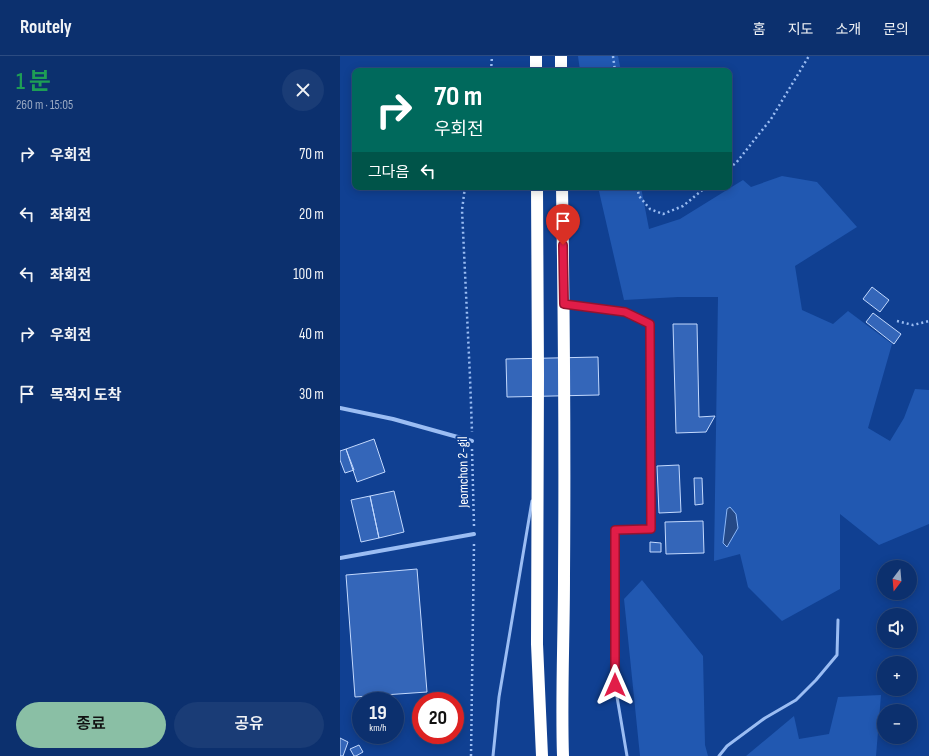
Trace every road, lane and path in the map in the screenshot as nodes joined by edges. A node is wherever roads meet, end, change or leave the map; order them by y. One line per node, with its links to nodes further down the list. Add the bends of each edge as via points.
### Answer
1 (492, 56): 6 (path)
2 (536, 56): 7 (highway)
3 (561, 56): 8 (highway)
4 (613, 56): 9 (path)
5 (808, 56): 10 (path, via 771,119)
6 (491, 68)
7 (536, 68)
8 (561, 68)
9 (615, 68)
10 (732, 166)
11 (465, 190): 20 (path, Jeomchon 2-gil, via 462,210)
12 (537, 190): 21 (highway)
13 (562, 190): 16 (highway)
14 (638, 190): 15 (path, via 639,196 650,209 663,214 683,206)
15 (702, 190)
16 (564, 304): 30 (highway); 31 (lane, via 625,312 650,324 651,529 615,530 615,685)
17 (897, 321): 18 (path, via 913,325)
18 (929, 321)
19 (340, 408): 20 (street, via 393,418)
20 (472, 441): 24 (path, Jeomchon 2-gil)
21 (538, 468): 22 (lane); 29 (highway, via 538,644)
22 (534, 492)
23 (532, 500): 28 (lane, via 499,696)
24 (474, 534): 25 (street); 27 (path, Jeomchon 2-gil)
25 (340, 558)
26 (838, 620): 32 (lane, via 837,655 816,680 796,700 765,718 727,746)
27 (471, 756)
28 (493, 756)
29 (542, 756)
30 (563, 756)
31 (627, 756)
32 (719, 756)

